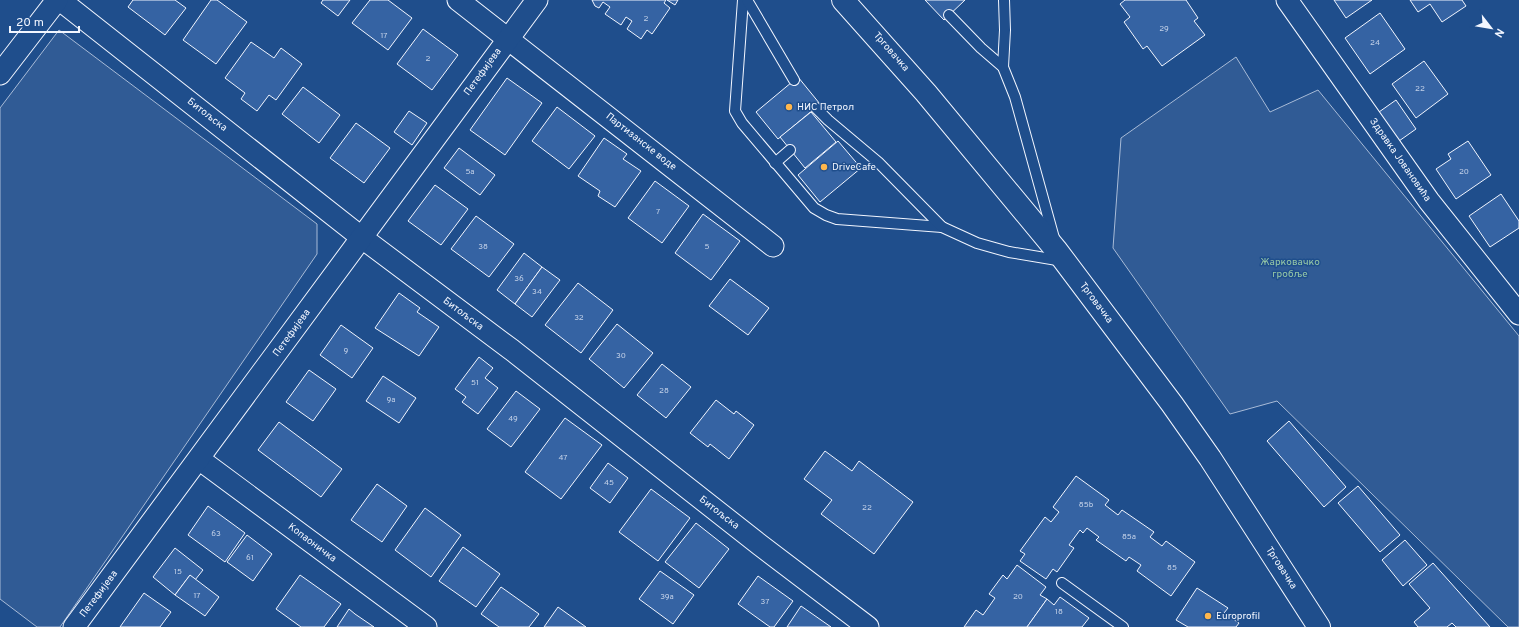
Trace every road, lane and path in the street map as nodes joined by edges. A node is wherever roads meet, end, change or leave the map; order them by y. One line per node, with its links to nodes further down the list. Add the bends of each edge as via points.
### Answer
1 (59, 0): 12 (street); 18 (street, Битољска)
2 (458, 0): 10 (street, Партизанске воде)
3 (537, 0): 10 (street)
4 (743, 0): 16 (lane, via 735,111)
5 (747, 0): 13 (lane)
6 (843, 0): 20 (main road, Трговачка, via 937,105)
7 (1004, 0): 11 (lane)
8 (1287, 0): 21 (street, Здравка Јовановића, via 1429,200)
9 (949, 15): 11 (lane)
10 (508, 38): 18 (street, Петефијева); 19 (street, Партизанске воде)
11 (1003, 67): 20 (lane, via 1015,96)
12 (0, 74)
13 (794, 80)
14 (816, 108): 17 (lane, via 825,122 878,162)
15 (790, 150): 16 (lane)
16 (775, 163): 17 (lane, via 814,208 837,220)
17 (942, 227): 20 (lane, via 977,243 1009,252)
18 (362, 237): 22 (street, Петефијева); 26 (street, Битољска, via 512,350)
19 (773, 246)
20 (1061, 256): 28 (main road, Трговачка, via 1210,458)
21 (1519, 314)
22 (199, 459): 24 (street, Петефијева); 25 (street, Копаоничка)
23 (1062, 583): 27 (lane)
24 (74, 627)
25 (426, 627)
26 (868, 627)
27 (1124, 627)
28 (1319, 627)

